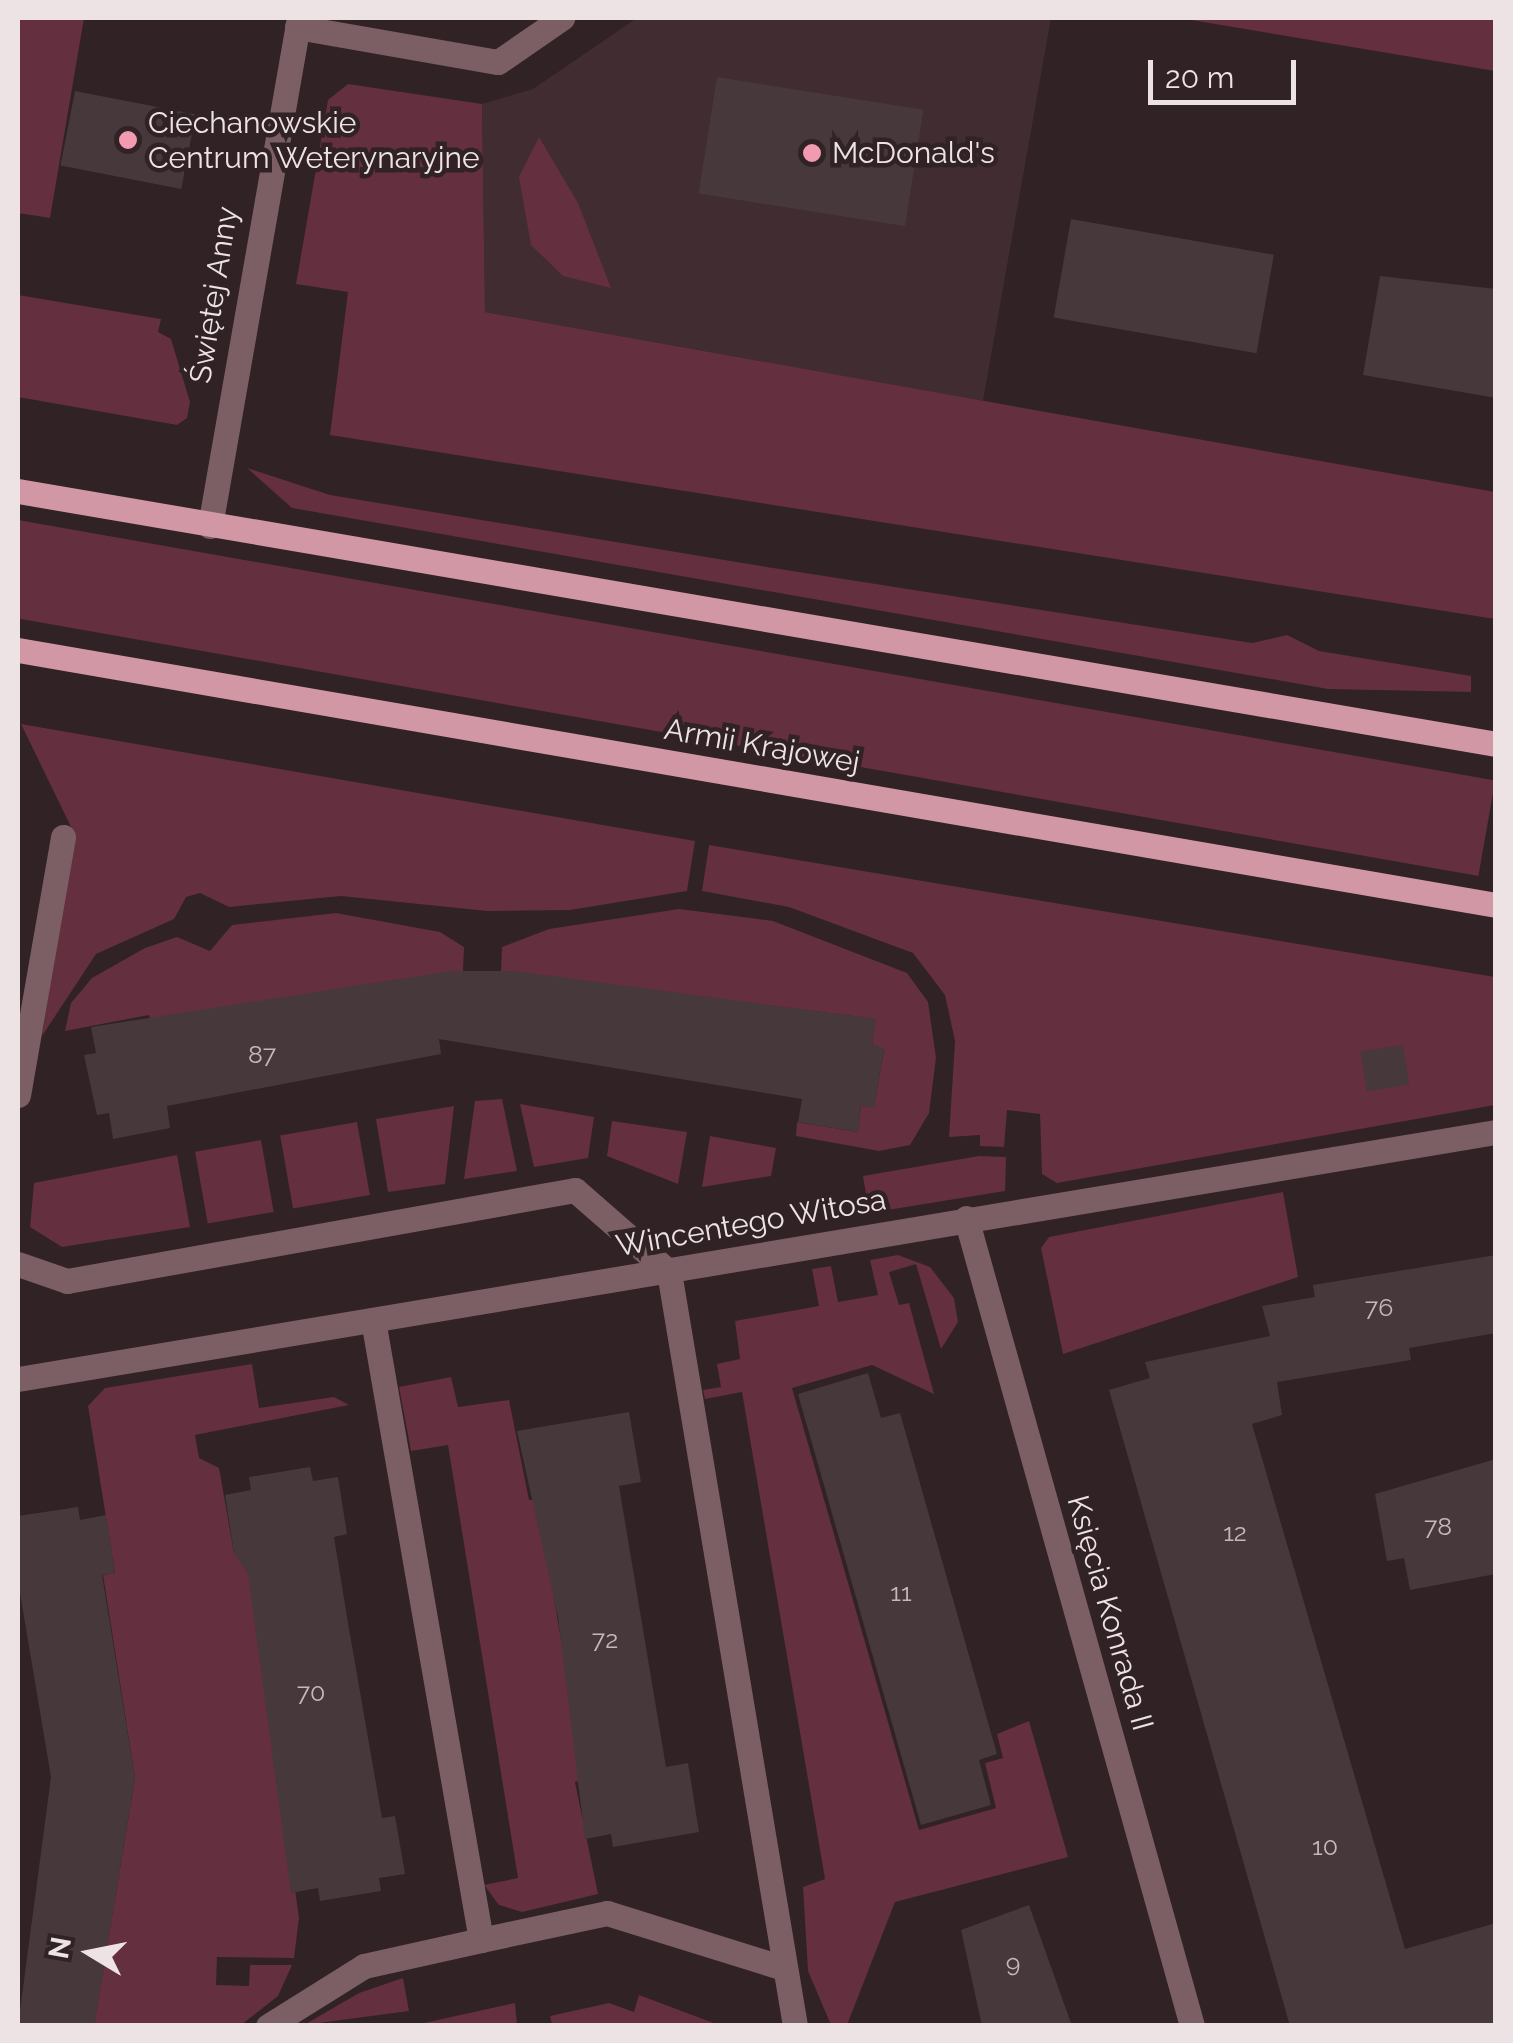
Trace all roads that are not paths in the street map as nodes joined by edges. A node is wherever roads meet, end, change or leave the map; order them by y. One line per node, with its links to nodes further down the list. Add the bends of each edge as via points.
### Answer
1 (562, 18): 2 (street, via 498,62)
2 (298, 22): 4 (street, Świętej Anny)
3 (18, 491): 4 (main road)
4 (210, 526): 6 (main road)
5 (18, 650): 8 (main road, Armii Krajowej)
6 (1496, 744)
7 (63, 838): 9 (street)
8 (1496, 906)
9 (18, 1095)
10 (1496, 1132): 11 (street, Wincentego Witosa)
11 (966, 1218): 13 (street, Wincentego Witosa); 20 (street, Księcia Konrada II)
12 (18, 1264): 13 (street, via 67,1281 575,1190)
13 (669, 1272): 14 (street, Wincentego Witosa); 17 (street, via 775,1890)
14 (372, 1320): 15 (street, Wincentego Witosa); 16 (street)
15 (18, 1379)
16 (481, 1940): 17 (street, via 607,1913); 18 (street, via 364,1966)
17 (780, 1967): 19 (street)
18 (268, 2026)
19 (795, 2026)
20 (1192, 2026)

